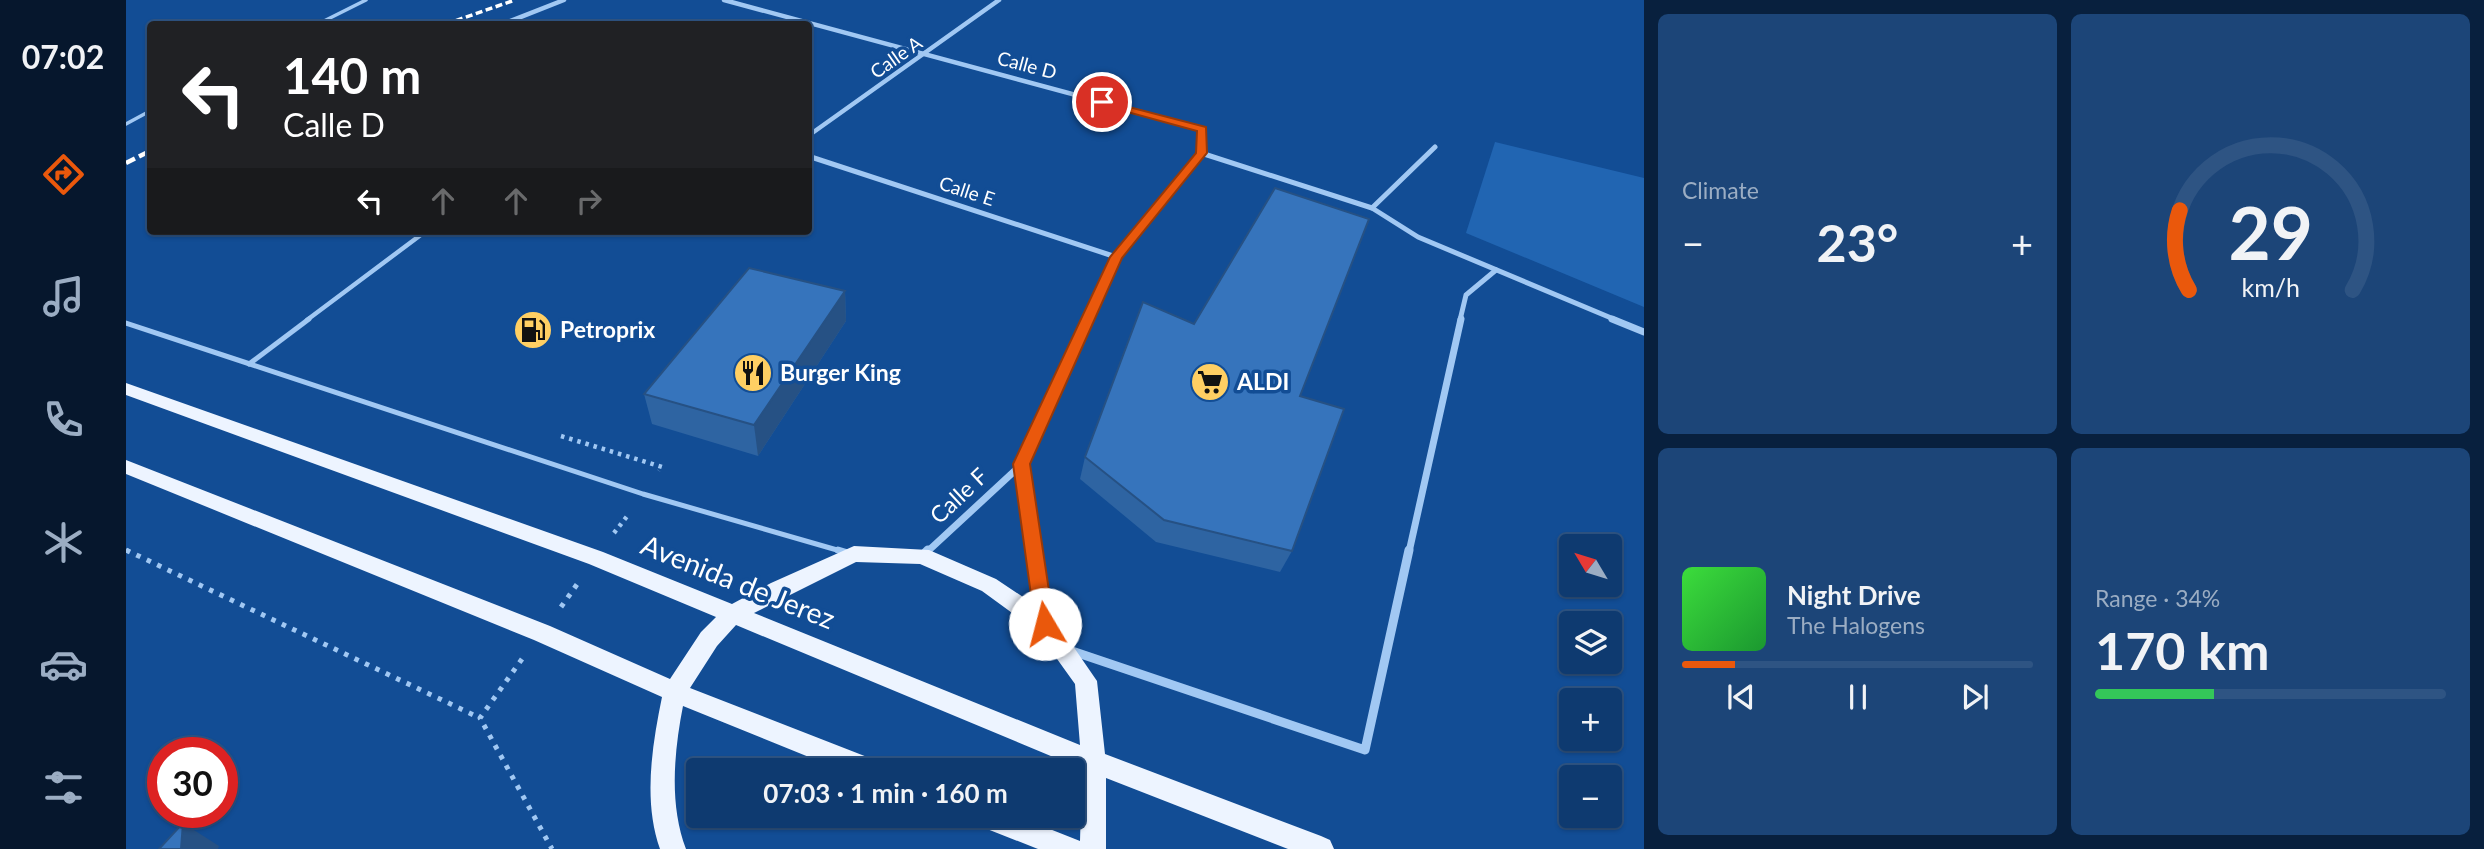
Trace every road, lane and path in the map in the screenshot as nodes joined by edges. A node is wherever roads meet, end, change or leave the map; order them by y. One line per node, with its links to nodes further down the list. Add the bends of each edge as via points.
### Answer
1 (366, 0): 5 (lane)
2 (564, 0): 6 (street)
3 (724, 0): 7 (street, Calle D)
4 (999, 0): 9 (street, Calle A)
5 (324, 21)
6 (511, 21)
7 (804, 21)
8 (812, 23): 9 (street, Calle D)
9 (926, 53): 12 (street, Calle A); 14 (street, Calle D, via 1202,129)
10 (147, 113): 11 (lane)
11 (126, 124)
12 (812, 133)
13 (1435, 147): 16 (street)
14 (1201, 153): 16 (street); 18 (street, Calle F)
15 (812, 157): 18 (street, Calle E)
16 (1372, 208): 19 (street, via 1418,237)
17 (421, 235): 22 (lane)
18 (1116, 257): 24 (street, Calle F)
19 (1496, 270): 21 (street); 33 (street, via 1466,295 1365,750)
20 (126, 323): 22 (lane, Avenida de Jerez)
21 (1644, 332)
22 (249, 364): 29 (lane, Avenida de Jerez, via 643,494)
23 (126, 389): 31 (main road, Avenida de Jerez, via 596,558)
24 (1021, 464): 30 (street, Calle F); 32 (street, Calle F)
25 (126, 467): 35 (main road, via 542,633)
26 (634, 507): 27 (path)
27 (613, 535)
28 (126, 550): 36 (path)
29 (854, 554): 30 (main road); 31 (main road)
30 (922, 556): 32 (main road, via 989,585)
31 (733, 614): 35 (main road, via 709,639); 38 (main road, Avenida de Jerez)
32 (1045, 624): 33 (main road)
33 (1062, 647): 38 (main road, via 1086,681)
34 (503, 686): 36 (path)
35 (674, 692): 37 (main road); 41 (main road, via 662,754 667,833)
36 (480, 718): 40 (path)
37 (841, 758)
38 (1094, 762): 43 (main road); 44 (main road, Avenida de Jerez)
39 (1017, 828): 42 (main road)
40 (552, 849)
41 (673, 849)
42 (1071, 849)
43 (1093, 849)
44 (1321, 849)

